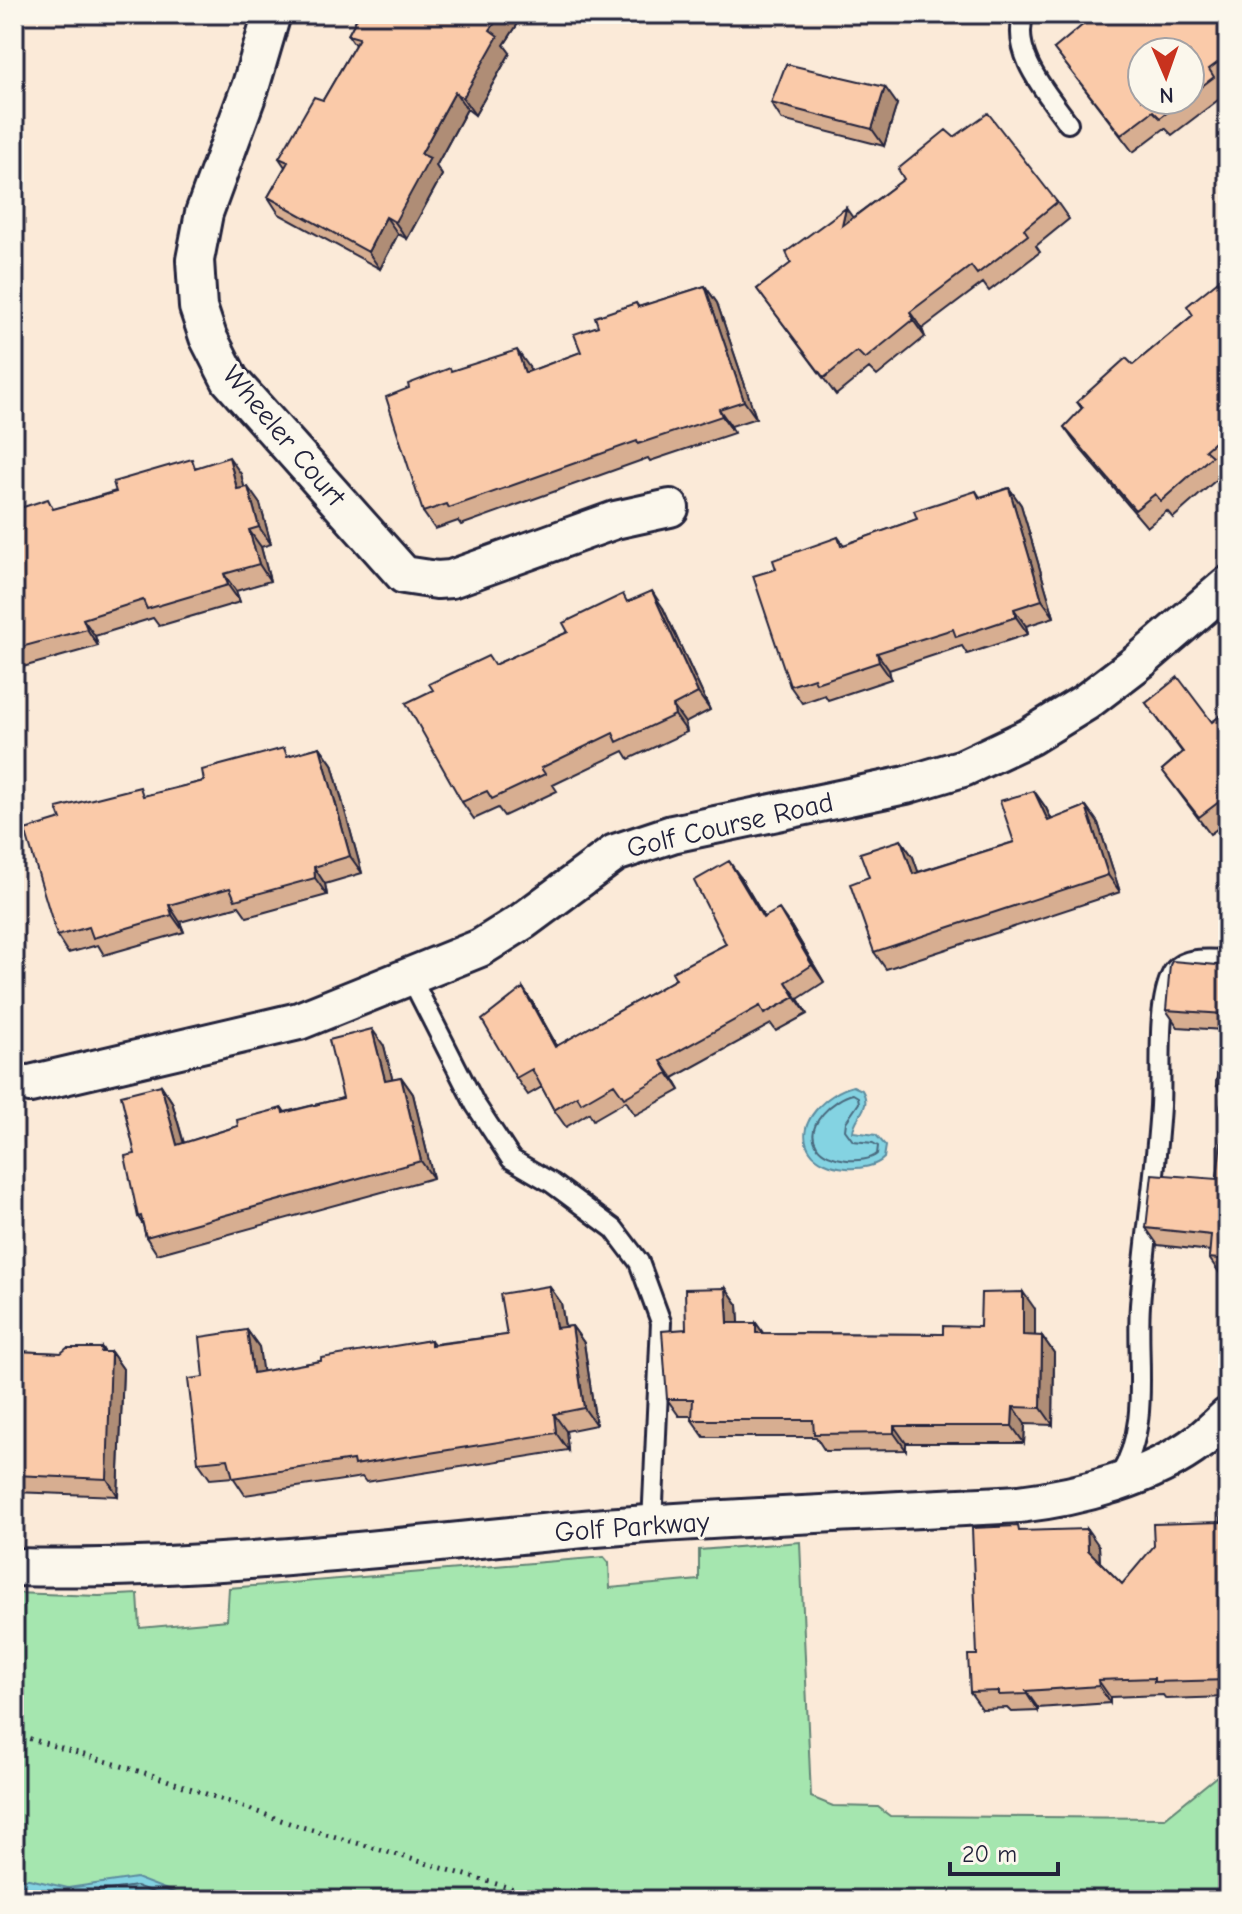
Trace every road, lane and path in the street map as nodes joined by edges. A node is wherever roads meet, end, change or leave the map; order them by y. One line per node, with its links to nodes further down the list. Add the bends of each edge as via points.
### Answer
1 (272, 14): 4 (street, Wheeler Court, via 204,213 195,260 198,307 230,380 404,575 451,579 615,520)
2 (1024, 14): 3 (lane, via 1021,44 1036,78)
3 (1068, 123)
4 (670, 508)
5 (1228, 585): 7 (street, Golf Course Road, via 1097,694 1029,737 963,768 906,785 672,834 615,853 480,948)
6 (1228, 960): 10 (lane, via 1180,965 1172,973 1164,1006 1160,1108 1140,1310 1137,1435)
7 (410, 976): 8 (street, Golf Course Road, via 299,1021); 11 (lane, via 475,1104 511,1159 614,1229 639,1262 661,1322)
8 (30, 1084)
9 (1228, 1416): 10 (street, Golf Parkway, via 1199,1442)
10 (1115, 1483): 11 (street, Golf Parkway, via 1019,1504)
11 (652, 1525): 12 (street, Golf Parkway, via 303,1556)
12 (14, 1567)
13 (14, 1734): 14 (path)
14 (551, 1900)

